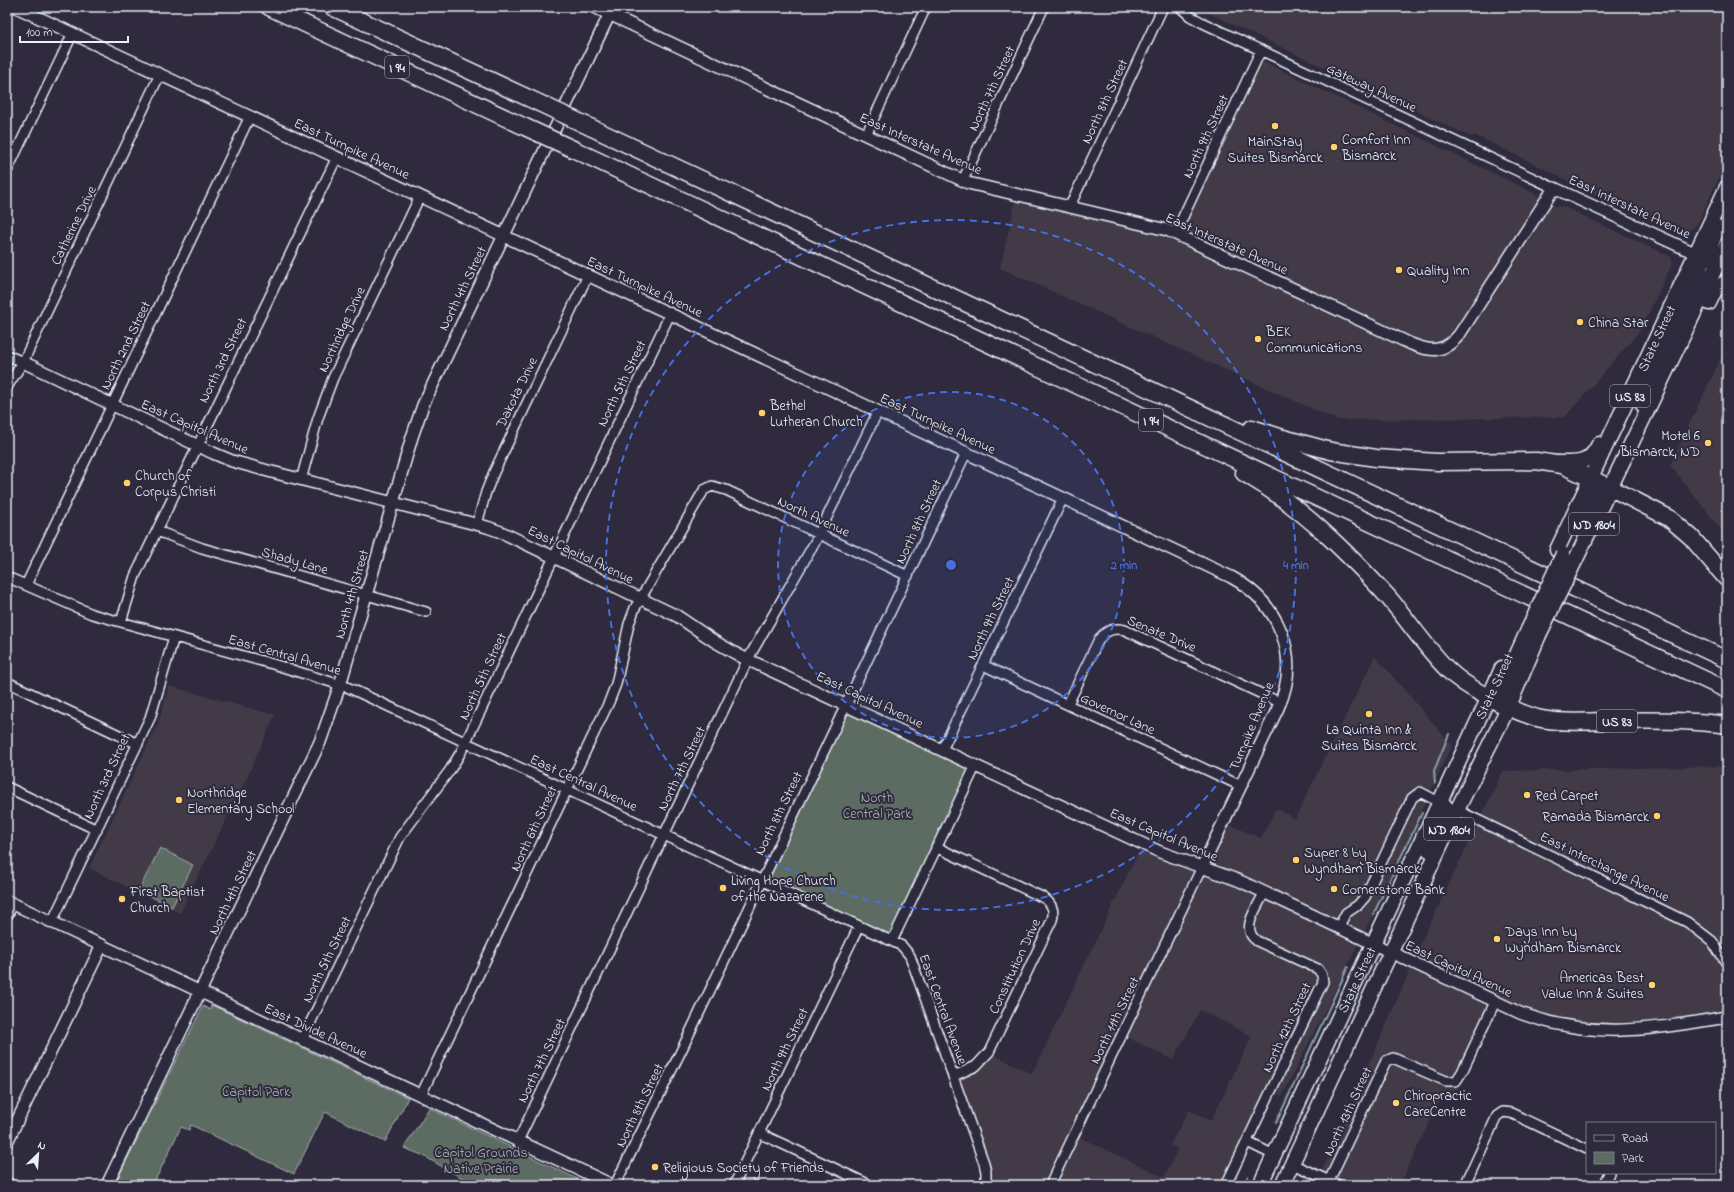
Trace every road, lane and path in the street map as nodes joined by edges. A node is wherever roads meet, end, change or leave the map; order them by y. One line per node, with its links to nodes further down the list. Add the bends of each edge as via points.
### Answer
1 (16, 7): 10 (street, East Turnpike Avenue)
2 (268, 7): 35 (highway, I 94, bridge)
3 (332, 7): 34 (highway, I 94, bridge)
4 (594, 7): 9 (street, East Interstate Avenue)
5 (926, 7): 14 (street)
6 (1044, 7): 17 (street, North 7th Street)
7 (1163, 7): 21 (street, North 8th Street)
8 (1180, 7): 11 (street, Gateway Avenue, via 1196,20)
9 (612, 11): 14 (street, East Interstate Avenue); 24 (street, North 4th Street)
10 (73, 33): 12 (street, East Turnpike Avenue); 16 (street)
11 (1261, 50): 19 (street, Gateway Avenue); 23 (street, North 9th Street)
12 (160, 74): 13 (street, East Turnpike Avenue); 33 (street, Catherine Drive)
13 (250, 116): 15 (street, East Turnpike Avenue); 37 (street, North 2nd Street)
14 (866, 135): 17 (street, East Interstate Avenue)
15 (337, 157): 20 (street, East Turnpike Avenue); 40 (street, North 3rd Street)
16 (7, 171)
17 (963, 180): 21 (street, East Interstate Avenue)
18 (1727, 187): 26 (main road, State Street / US 83)
19 (1554, 188): 23 (street, East Interstate Avenue, via 1459,336 1441,349 1426,349 1411,344); 26 (street, East Interstate Avenue)
20 (420, 196): 24 (street, East Turnpike Avenue); 44 (street, Northridge Drive, via 333,378 318,418)
21 (1070, 206): 23 (street, East Interstate Avenue, via 1150,225)
22 (1727, 208): 27 (main road, via 1710,248 1711,254)
23 (1175, 234)
24 (504, 236): 28 (street, East Turnpike Avenue); 48 (street, North 4th Street, via 424,405)
25 (1727, 244): 27 (main road, State Street / US 83)
26 (1697, 253): 27 (street, East Interstate Avenue); 30 (main road, State Street / US 83); 39 (main road, via 1700,270 1654,372)
27 (1723, 265): 39 (main road, State Street / US 83)
28 (588, 275): 31 (street, East Turnpike Avenue); 49 (street, Dakota Drive, via 494,472)
29 (1727, 282): 39 (main road, via 1716,288 1662,398)
30 (1682, 285): 42 (main road, via 1668,300 1590,460 1581,463); 43 (main road, State Street / US 83)
31 (670, 314): 38 (street, East Turnpike Avenue); 53 (street, North 5th Street)
32 (7, 354): 33 (street, East Capitol Avenue)
33 (23, 362): 36 (street, Catherine Drive); 37 (street, East Capitol Avenue)
34 (1102, 367): 42 (highway, via 1217,416 1331,451 1407,461 1536,460); 66 (highway, I 94)
35 (1040, 368): 70 (highway, I 94); 71 (highway, via 1238,470 1283,498 1358,564 1397,607 1447,670)
36 (7, 387)
37 (112, 404): 40 (street, East Capitol Avenue); 57 (street, North 2nd Street)
38 (878, 411): 41 (street, East Turnpike Avenue); 51 (street, North 7th Street)
39 (1635, 438): 46 (main road, State Street / US 83)
40 (198, 446): 44 (street, East Capitol Avenue, via 243,464); 50 (street, North 3rd Street)
41 (966, 453): 47 (street, East Turnpike Avenue); 54 (street, North 8th Street)
42 (1554, 463): 43 (highway)
43 (1591, 478): 46 (highway); 52 (main road, State Street / US 83, via 1580,500); 52 (main road, via 1594,497 1592,505)
44 (301, 480): 48 (street, East Capitol Avenue)
45 (708, 487): 51 (street, North Avenue, via 716,486 726,490); 60 (street, North 6th Street, via 700,494)
46 (1611, 488): 52 (main road, State Street / ND 1804); 56 (highway, via 1676,523)
47 (1063, 498): 59 (street, East Turnpike Avenue, via 1231,577); 67 (street, North 9th Street)
48 (393, 503): 49 (street, East Capitol Avenue); 58 (street, North 4th Street)
49 (477, 524): 53 (street, East Capitol Avenue, via 501,532)
50 (157, 531): 58 (street, Shady Lane, via 182,542); 62 (street, North 3rd Street, via 131,586)
51 (819, 533): 54 (street, North Avenue); 65 (street, North 7th Street)
52 (1566, 555): 63 (main road, State Street / ND 1804, bridge); 63 (main road, State Street / US 83)
53 (554, 557): 60 (street, East Capitol Avenue); 79 (street, North 5th Street)
54 (908, 576): 74 (street, North 8th Street)
55 (7, 577): 57 (street, East Central Avenue)
56 (1727, 579)
57 (26, 585): 62 (street, East Central Avenue, via 86,612)
58 (366, 595): 61 (street, Shady Lane); 69 (street, North 4th Street)
59 (1258, 596): 72 (street, Turnpike Avenue, via 1274,616 1285,643 1288,671)
60 (640, 598): 65 (street, East Capitol Avenue, via 677,616 722,646); 85 (street, North 6th Street, via 629,624 614,690)
61 (426, 612)
62 (121, 622): 64 (street, East Central Avenue)
63 (1531, 631): 71 (main road, State Street / US 83); 75 (main road, State Street / ND 1804, via 1521,676); 75 (main road, via 1504,683)
64 (174, 637): 69 (street, East Central Avenue); 80 (street, North 3rd Street, via 152,711)
65 (748, 659): 74 (street, East Capitol Avenue); 89 (street, North 7th Street)
66 (1727, 660)
67 (983, 665): 73 (street, Governor Lane); 81 (street, North 9th Street)
68 (7, 682): 80 (street)
69 (340, 685): 79 (street, East Central Avenue); 104 (street, North 4th Street, via 324,732 305,775)
70 (1727, 690)
71 (1489, 697): 75 (highway, US 83); 78 (main road, State Street / ND 1804)
72 (1281, 703): 73 (street, Senate Drive, via 1125,630 1115,628 1106,632 1099,640); 83 (street, Turnpike Avenue)
73 (1068, 704): 83 (street, Governor Lane)
74 (845, 705): 81 (street, East Capitol Avenue); 92 (street, North 8th Street)
75 (1509, 706): 76 (highway, US 83); 87 (main road, State Street / ND 1804)
76 (1530, 715): 77 (highway, US 83, via 1568,722 1666,721); 87 (main road, via 1517,717 1508,725 1481,776)
77 (1727, 725)
78 (1468, 740): 86 (main road, State Street / ND 1804); 87 (main road, via 1469,757 1451,798 1453,807)
79 (466, 742): 85 (street, East Central Avenue); 107 (street, North 5th Street, via 450,770 400,837)
80 (138, 744): 88 (street, North 3rd Street)
81 (942, 750): 82 (street, East Capitol Avenue)
82 (976, 765): 90 (street); 91 (street, East Capitol Avenue, via 1160,852)
83 (1241, 786): 91 (street, Turnpike Avenue)
84 (7, 787): 88 (street)
85 (567, 790): 89 (street, East Central Avenue); 110 (street, North 6th Street)
86 (1439, 802): 94 (main road, via 1444,804 1446,810 1424,862); 99 (street, via 1420,792 1412,798 1365,897 1346,913); 102 (main road, State Street / ND 1804, via 1419,846)
87 (1460, 804): 94 (main road, State Street / ND 1804); 103 (street, East Interchange Avenue, via 1687,922 1712,941)
88 (97, 830): 97 (street, North 3rd Street)
89 (664, 835): 92 (street, East Central Avenue); 112 (street, North 7th Street)
90 (936, 847): 100 (street); 108 (street, Constitution Drive, via 1044,898 1051,904 1054,912 989,1052 976,1066)
91 (1202, 867): 93 (street, East Capitol Avenue); 127 (street, North 11th Street)
92 (761, 880): 98 (street, East Central Avenue); 123 (street, North 8th Street, via 683,1047)
93 (1264, 893): 99 (street, East Capitol Avenue); 114 (street, North 12th Street, via 1249,925 1251,936 1315,968 1323,978)
94 (1418, 895): 102 (main road, State Street / ND 1804)
95 (10, 903): 96 (street); 97 (street, East Divide Avenue)
96 (7, 916)
97 (52, 922): 101 (street, East Divide Avenue)
98 (859, 926): 100 (street, East Central Avenue); 111 (street, North 9th Street)
99 (1338, 928): 102 (street, East Capitol Avenue)
100 (892, 941): 108 (street, East Central Avenue, via 902,946 910,956)
101 (102, 945): 104 (street, East Divide Avenue); 113 (street)
102 (1382, 949): 105 (street, East Capitol Avenue); 109 (main road, State Street / ND 1804); 117 (main road, State Street / ND 1804, via 1350,1040)
103 (1727, 964)
104 (201, 992): 107 (street, East Divide Avenue); 122 (street, North 4th Street)
105 (1495, 1002): 106 (street, East Capitol Avenue, via 1540,1020 1598,1030 1643,1030); 120 (street, North 13th Street, via 1459,1078 1453,1082 1398,1059 1390,1058 1384,1064)
106 (1727, 1017)
107 (302, 1040): 110 (street, East Divide Avenue)
108 (954, 1076): 126 (street, East Central Avenue, via 984,1163)
109 (1304, 1092): 116 (main road, State Street / ND 1804); 117 (main road, via 1307,1106 1285,1154 1286,1160)
110 (421, 1095): 112 (street, East Divide Avenue)
111 (759, 1133): 124 (street, North 9th Street); 125 (street)
112 (518, 1141): 123 (street, East Divide Avenue)
113 (7, 1142)
114 (1247, 1142): 116 (street); 128 (street, North 12th Street)
115 (1586, 1149): 133 (street, via 1511,1113 1503,1112 1497,1116)
116 (1274, 1156): 129 (main road, State Street / ND 1804); 130 (main road, via 1280,1162)
117 (1292, 1164): 120 (street); 131 (main road, State Street / ND 1804)
118 (1608, 1174): 134 (street)
119 (7, 1182): 121 (street)
120 (1328, 1183): 132 (street)
121 (11, 1185)
122 (107, 1185)
123 (614, 1185)
124 (734, 1185)
125 (870, 1185)
126 (986, 1185)
127 (1050, 1185)
128 (1226, 1185)
129 (1260, 1185)
130 (1272, 1185)
131 (1282, 1185)
132 (1339, 1185)
133 (1465, 1185)
134 (1603, 1185)

